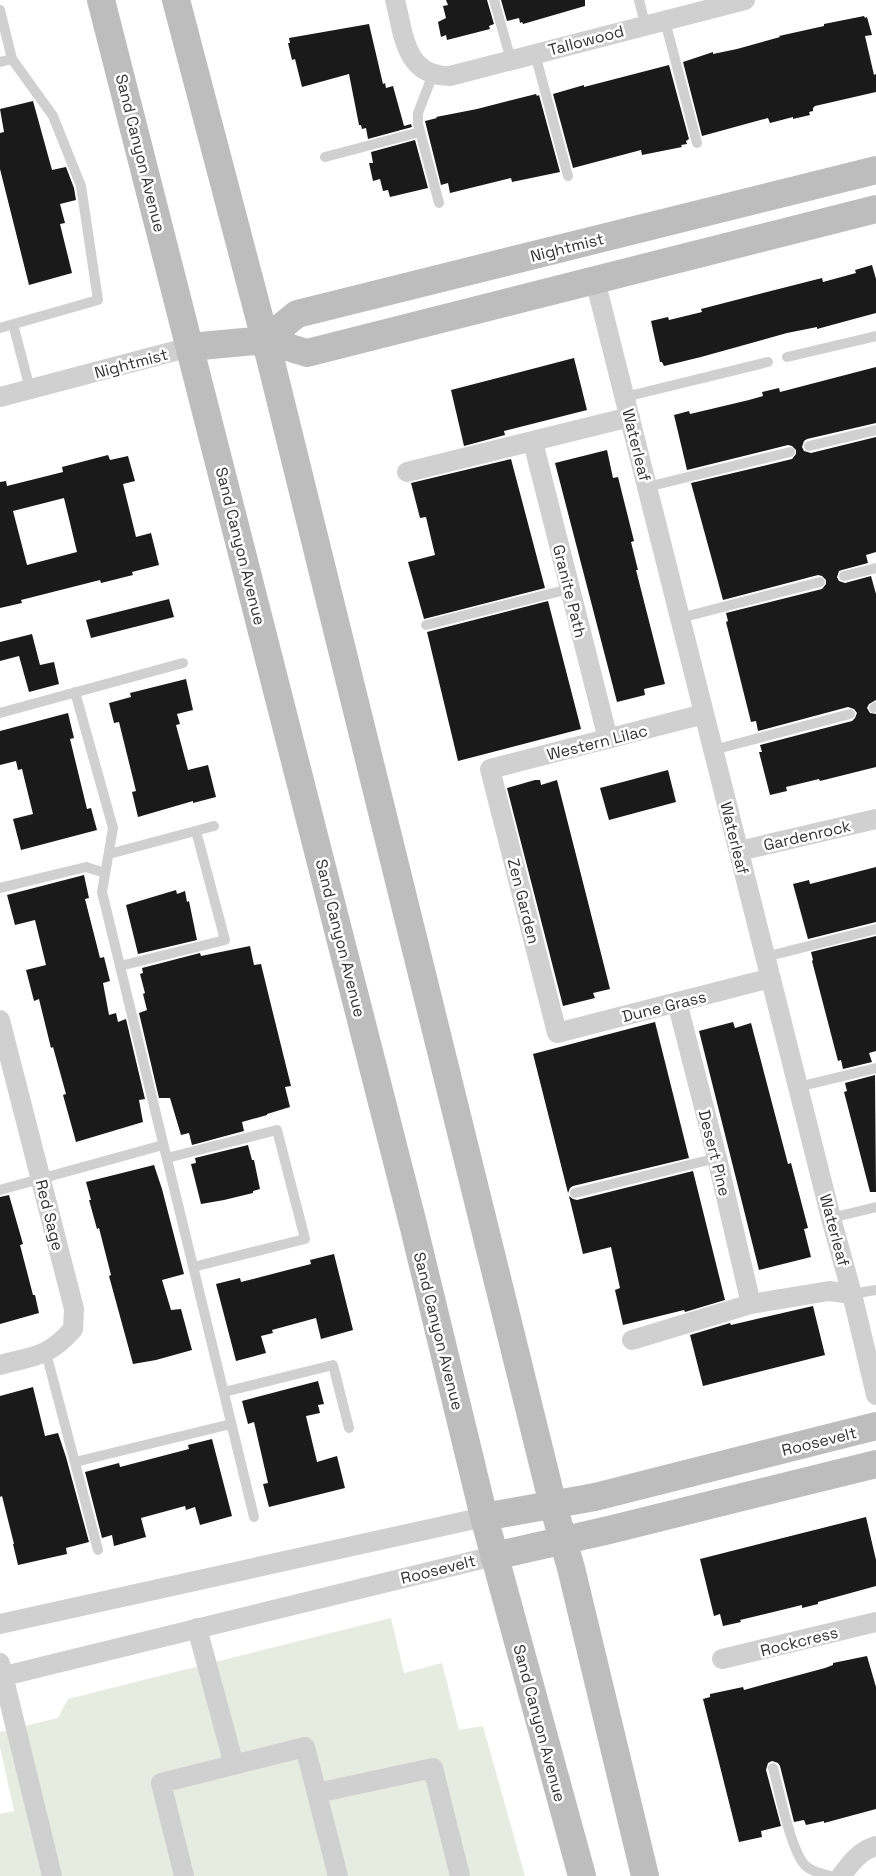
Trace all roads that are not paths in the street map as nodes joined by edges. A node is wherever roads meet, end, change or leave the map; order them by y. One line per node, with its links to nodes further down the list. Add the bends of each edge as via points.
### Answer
1 (101, 0): 27 (main road, Sand Canyon Avenue)
2 (176, 0): 26 (main road)
3 (395, 0): 14 (street, via 409,53 417,65)
4 (494, 0): 12 (lane)
5 (639, 0): 9 (lane)
6 (745, 0): 8 (street, Tallowood)
7 (0, 10): 11 (lane)
8 (665, 20): 9 (street, Tallowood); 16 (lane)
9 (645, 24): 10 (street, Tallowood)
10 (535, 54): 12 (street, Tallowood); 19 (lane)
11 (12, 59): 13 (lane); 23 (lane, via 52,116 82,186 98,300)
12 (511, 60): 14 (street, Tallowood, via 450,76)
13 (0, 62)
14 (430, 73): 15 (lane, via 418,114)
15 (420, 132): 17 (lane); 20 (lane)
16 (697, 144)
17 (325, 157)
18 (876, 170): 26 (main road, Nightmist, via 296,314)
19 (568, 176)
20 (439, 203)
21 (876, 209): 22 (main road, Nightmist)
22 (595, 280): 26 (main road, Nightmist, via 307,353); 32 (street, Waterleaf)
23 (13, 324): 24 (lane); 30 (lane)
24 (0, 328)
25 (876, 336): 28 (lane)
26 (265, 340): 27 (main road, Nightmist); 92 (main road)
27 (190, 347): 30 (street, Nightmist); 94 (main road, Sand Canyon Avenue, via 413,1224)
28 (787, 357)
29 (768, 362): 32 (lane)
30 (30, 389): 31 (street, Nightmist)
31 (0, 397)
32 (625, 397): 33 (street, Waterleaf)
33 (630, 417): 35 (street); 39 (street, Waterleaf)
34 (876, 430): 36 (lane)
35 (533, 442): 38 (street); 43 (street, Granite Path)
36 (809, 446)
37 (790, 452): 39 (lane)
38 (407, 472)
39 (647, 487): 44 (street, Waterleaf)
40 (876, 568): 41 (lane)
41 (844, 576)
42 (820, 582): 44 (lane)
43 (569, 590): 45 (lane); 51 (street, Granite Path)
44 (680, 618): 49 (street, Waterleaf)
45 (426, 626)
46 (183, 663): 47 (lane)
47 (75, 692): 48 (lane); 58 (lane, via 113,828)
48 (0, 713)
49 (704, 714): 51 (street, Western Lilac); 52 (street, Waterleaf)
50 (850, 714): 52 (lane)
51 (608, 740): 53 (street, Western Lilac)
52 (713, 750): 57 (street, Waterleaf)
53 (490, 769): 67 (street, Zen Garden)
54 (876, 819): 57 (street, Gardenrock)
55 (214, 826): 56 (lane)
56 (196, 831): 58 (lane); 63 (lane, via 225,940)
57 (739, 851): 62 (street, Waterleaf)
58 (109, 854): 59 (lane)
59 (105, 874): 60 (lane, via 86,867); 63 (lane, via 102,892)
60 (0, 888)
61 (876, 929): 62 (lane)
62 (765, 957): 64 (street, Waterleaf)
63 (120, 966): 70 (lane)
64 (771, 978): 65 (street, Dune Grass); 69 (street, Waterleaf)
65 (677, 1002): 67 (street, Dune Grass); 72 (street, Desert Pine)
66 (0, 1022): 73 (street, Red Sage)
67 (557, 1033)
68 (876, 1068): 69 (lane)
69 (798, 1087): 77 (street, Waterleaf)
70 (163, 1145): 71 (lane); 73 (lane)
71 (167, 1158): 78 (lane); 78 (lane, via 277,1130 305,1239)
72 (717, 1158): 75 (lane); 81 (street, Desert Pine)
73 (41, 1180): 74 (lane); 83 (street, Red Sage, via 74,1309 74,1329)
74 (0, 1190)
75 (575, 1193)
76 (876, 1207): 77 (lane)
77 (831, 1218): 80 (street, Waterleaf)
78 (193, 1267): 85 (lane)
79 (876, 1290): 80 (lane)
80 (852, 1294): 81 (street, via 828,1291); 86 (street, Waterleaf)
81 (751, 1304): 82 (street)
82 (632, 1340)
83 (46, 1353): 84 (street, Red Sage); 90 (lane)
84 (0, 1365)
85 (224, 1392): 87 (lane); 89 (lane, via 333,1365)
86 (876, 1395)
87 (231, 1424): 90 (lane); 93 (lane)
88 (876, 1426): 92 (main road, Roosevelt, via 595,1498)
89 (349, 1428)
90 (75, 1462): 96 (lane)
91 (876, 1464): 95 (main road, Roosevelt)
92 (553, 1505): 94 (main road, Roosevelt); 95 (main road)
93 (254, 1517)
94 (484, 1517): 97 (main road, Sand Canyon Avenue); 99 (street, Roosevelt)
95 (564, 1541): 97 (main road, Roosevelt); 112 (main road)
96 (98, 1550)
97 (494, 1556): 100 (street, Roosevelt); 111 (main road, Sand Canyon Avenue)
98 (876, 1622): 101 (street, Rockcress)
99 (0, 1624)
100 (198, 1628): 102 (street, Roosevelt); 103 (street)
101 (722, 1660)
102 (1, 1672): 107 (street)
103 (234, 1765): 105 (street, via 305,1748); 108 (street, via 161,1783)
104 (773, 1768): 113 (lane, via 800,1857 806,1866)
105 (317, 1793): 109 (street); 110 (street, via 432,1768)
106 (876, 1846): 114 (street, via 854,1859)
107 (52, 1876)
108 (184, 1876)
109 (336, 1876)
110 (460, 1876)
111 (582, 1876)
112 (645, 1876)
113 (831, 1876)
114 (841, 1876)

